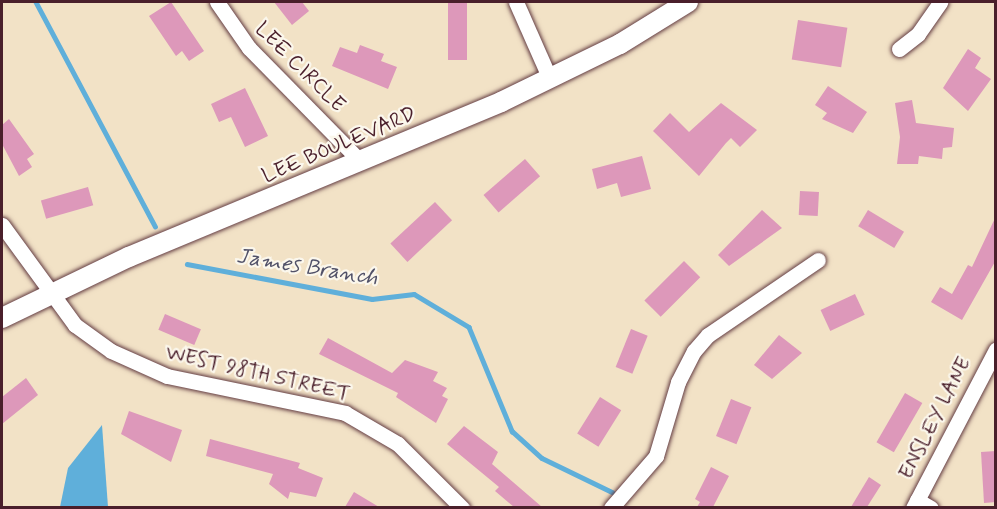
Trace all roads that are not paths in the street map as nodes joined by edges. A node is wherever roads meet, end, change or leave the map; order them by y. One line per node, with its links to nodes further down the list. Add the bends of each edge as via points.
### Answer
1 (217, 2): 7 (street, LEE CIRCLE, via 244,42)
2 (516, 2): 6 (street)
3 (687, 2): 6 (street, LEE BOULEVARD, via 620,44)
4 (940, 2): 5 (street, via 918,34)
5 (899, 49)
6 (550, 79): 7 (street, LEE BOULEVARD)
7 (358, 159): 10 (street, LEE BOULEVARD)
8 (2, 225): 10 (street, WEST 98TH STREET)
9 (818, 260): 15 (street, via 708,335 694,351 678,382 656,456)
10 (51, 293): 11 (street, LEE BOULEVARD); 13 (street, WEST 98TH STREET, via 75,325 137,364 210,387 313,403 360,419 398,444)
11 (2, 318)
12 (996, 348): 14 (street, ENSLEY LANE)
13 (453, 504)
14 (920, 505)
15 (611, 507)

